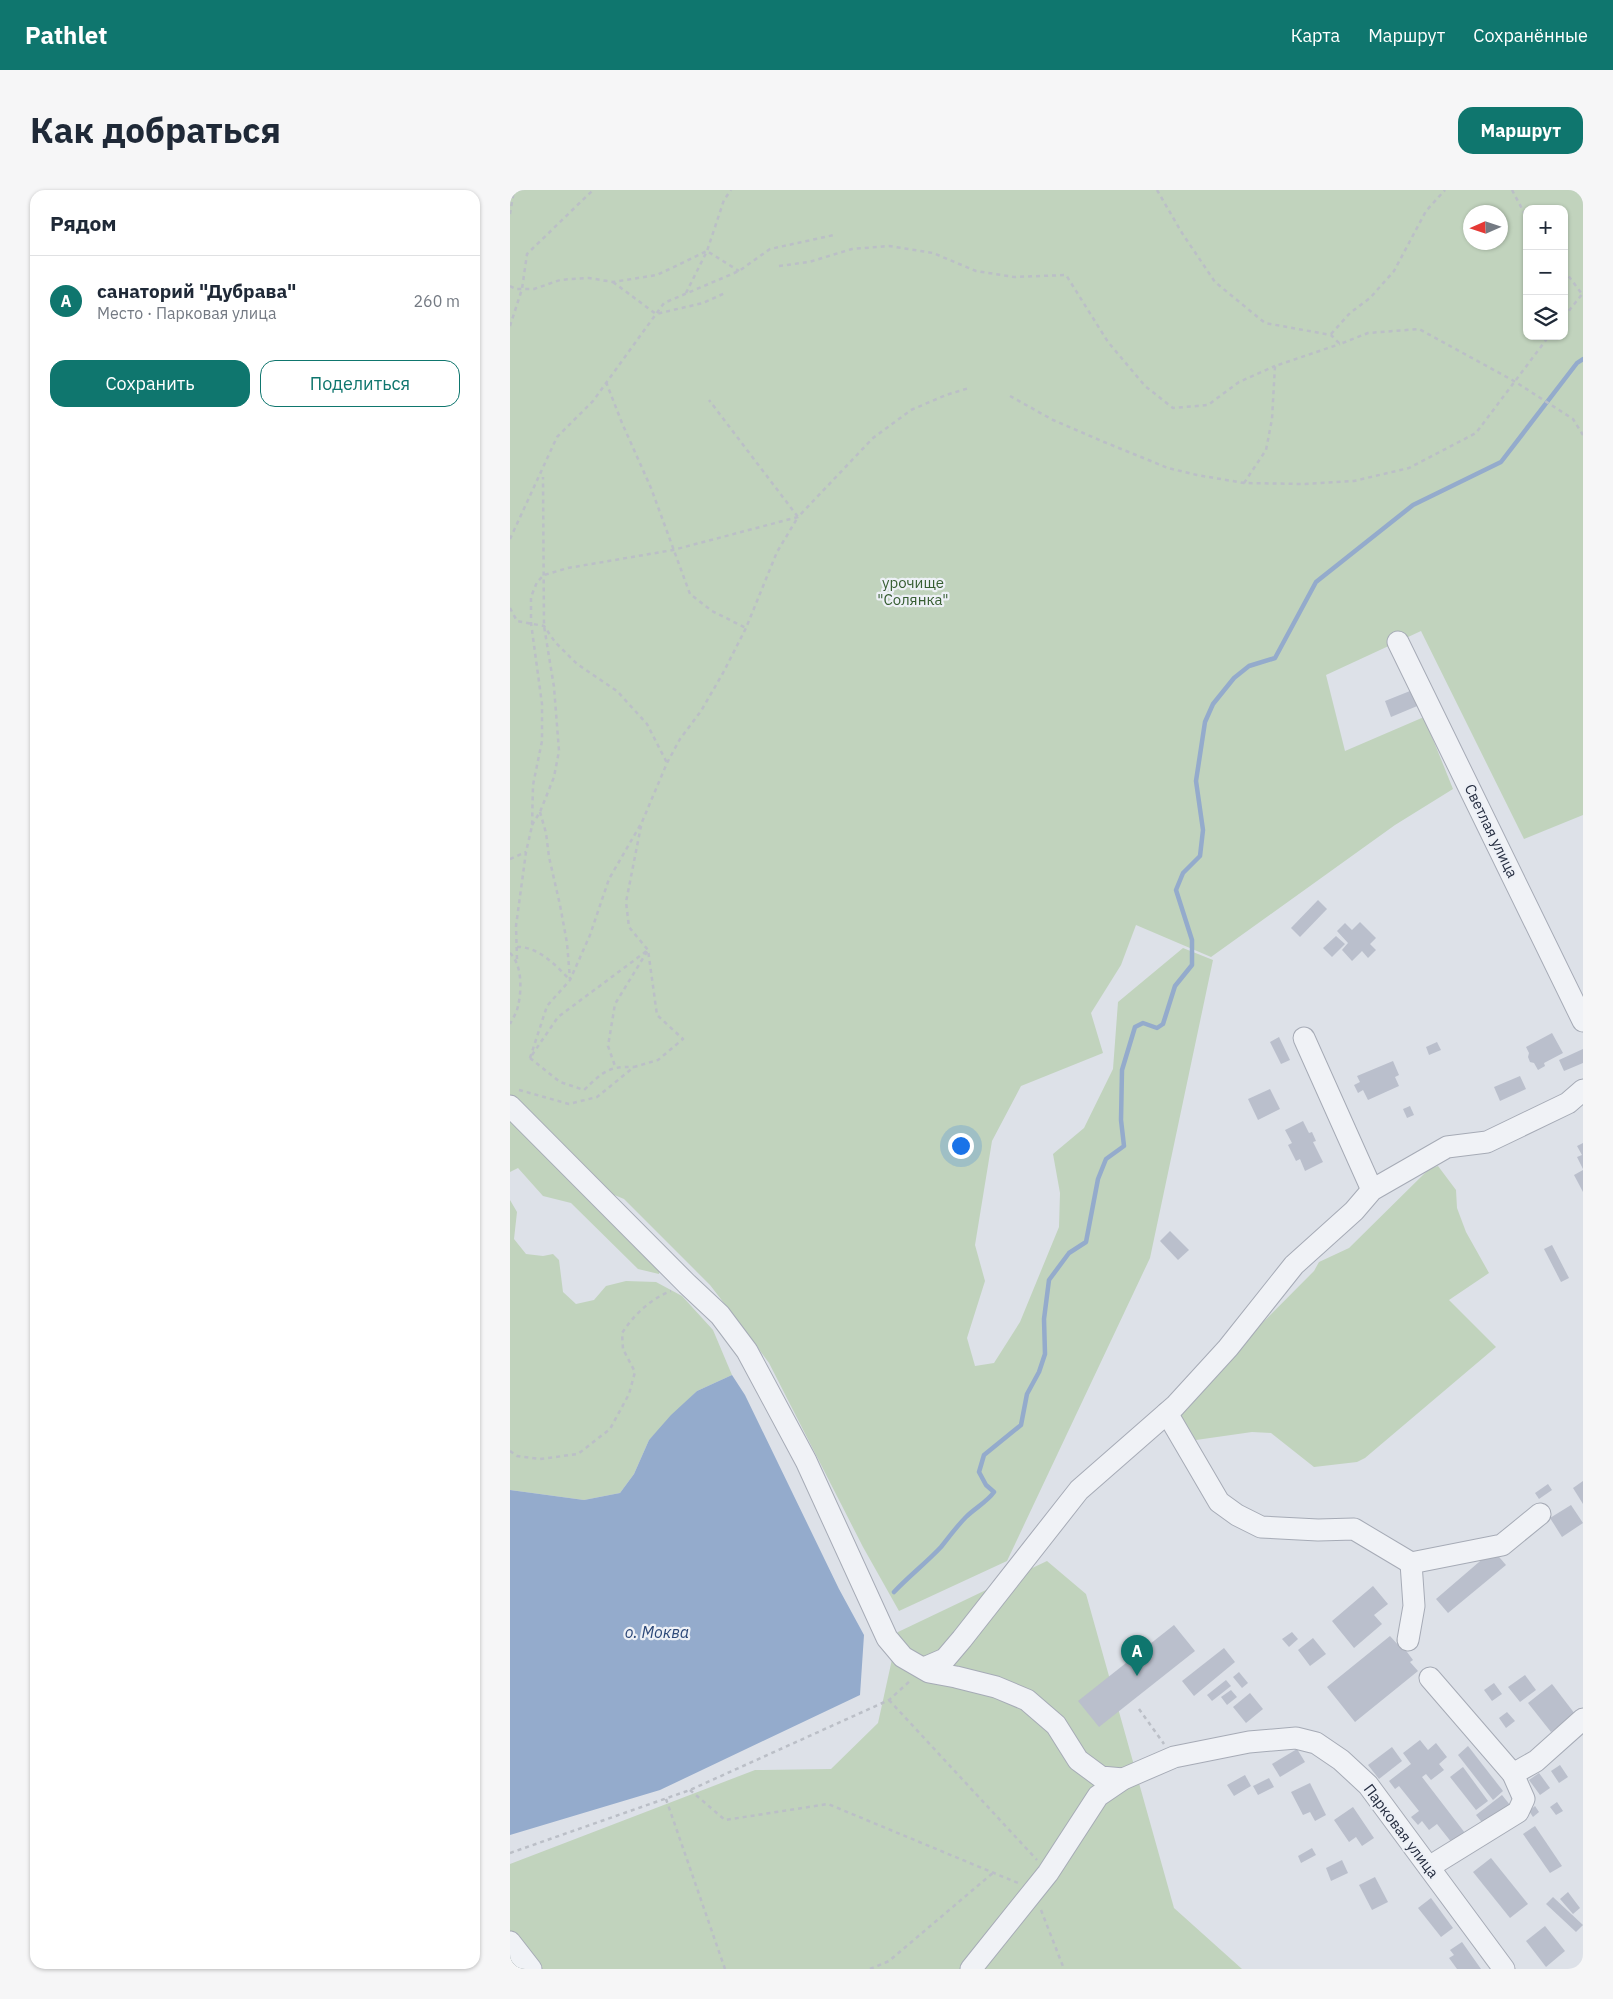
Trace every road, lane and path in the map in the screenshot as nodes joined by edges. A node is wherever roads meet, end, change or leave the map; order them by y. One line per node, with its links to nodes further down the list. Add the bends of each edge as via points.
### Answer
1 (514, 190): 8 (path)
2 (593, 190): 16 (path, via 527,254)
3 (731, 190): 10 (path, via 724,200)
4 (1157, 190): 23 (path, via 1215,282 1265,322)
5 (1445, 190): 23 (path, via 1426,211 1394,271)
6 (1512, 190): 7 (path)
7 (1523, 211)
8 (510, 214)
9 (834, 235): 12 (path, via 770,249)
10 (707, 251): 12 (path); 14 (path, via 657,275); 18 (path)
11 (779, 266): 26 (path, via 809,262 852,249 889,246 933,253 976,271 1014,277 1066,275 1108,342 1144,386 1173,408 1208,405 1240,382)
12 (739, 271): 18 (path)
13 (1568, 275): 19 (path)
14 (613, 282): 16 (path, via 572,279); 21 (path)
15 (510, 286): 16 (path)
16 (522, 289): 22 (path)
17 (725, 293): 21 (path, via 703,303)
18 (685, 294): 21 (path, via 664,302)
19 (1582, 294): 20 (path)
20 (1568, 312)
21 (656, 314): 28 (path)
22 (510, 326)
23 (1330, 335): 25 (path)
24 (1546, 340): 27 (path)
25 (1340, 344): 26 (path); 27 (path, via 1368,333 1418,329)
26 (1275, 366): 34 (path, via 1272,419 1266,450)
27 (1514, 381): 32 (path, via 1573,419); 34 (path, via 1476,433 1409,468 1354,481)
28 (606, 382): 36 (path, via 593,401 557,437); 37 (path, via 651,488)
29 (969, 388): 35 (path, via 911,410 873,438)
30 (1010, 396): 34 (path, via 1052,420 1168,468)
31 (709, 400): 35 (path)
32 (1583, 435)
33 (543, 477): 38 (path)
34 (1244, 483)
35 (798, 517): 37 (path); 42 (path, via 777,552)
36 (510, 539)
37 (673, 550): 38 (path); 42 (path, via 690,594 712,611)
38 (544, 575): 40 (path, via 531,597); 41 (path)
39 (510, 608): 40 (path, via 517,621)
40 (531, 623): 41 (path); 47 (path, via 542,704 542,741 533,785)
41 (544, 626): 44 (path, via 577,664 616,691 647,724); 45 (path, via 554,686 559,751 554,777)
42 (746, 628): 44 (path, via 701,711)
43 (1398, 642): 55 (street, Светлая улица)
44 (667, 763): 46 (path)
45 (540, 812): 47 (path); 54 (path, via 565,933)
46 (642, 822): 51 (path, via 626,902 629,927); 54 (path, via 609,879)
47 (532, 826): 48 (path)
48 (526, 852): 49 (path); 50 (path, via 516,926)
49 (510, 859)
50 (517, 947): 53 (path); 54 (path, via 525,947 553,962)
51 (648, 950): 58 (path, via 558,1017); 59 (path, via 615,1004 608,1046); 60 (path, via 657,1015 683,1040 658,1060)
52 (510, 952): 53 (path)
53 (517, 959): 56 (path, via 520,971 518,1006)
54 (570, 980): 58 (path, via 547,1006)
55 (1583, 1021)
56 (510, 1024)
57 (1304, 1038): 64 (street)
58 (530, 1058): 59 (path, via 560,1082 584,1090)
59 (615, 1066): 60 (path)
60 (634, 1067): 61 (path, via 598,1098 570,1104)
61 (510, 1088)
62 (1583, 1090): 64 (street, via 1568,1103 1487,1142 1447,1147)
63 (510, 1106): 65 (street)
64 (1372, 1190): 66 (street, via 1354,1211 1294,1265 1228,1348)
65 (687, 1284): 67 (path, via 660,1295 632,1318 622,1333 623,1348 635,1372 630,1394 610,1429 578,1454 540,1459 516,1456); 71 (street, via 720,1315 747,1351 806,1461 887,1638 903,1657)
66 (1171, 1410): 69 (street, via 1219,1502 1237,1515 1261,1527 1354,1529); 71 (street, via 1079,1490 962,1640 945,1659)
67 (510, 1451)
68 (1540, 1514): 69 (street, via 1502,1545)
69 (1410, 1563): 70 (street, via 1414,1606)
70 (1408, 1640)
71 (924, 1668): 73 (path); 78 (street, via 929,1672 996,1687 1027,1700 1056,1725 1078,1760 1101,1777)
72 (1430, 1678): 77 (street)
73 (889, 1700): 79 (path); 84 (path)
74 (1139, 1709): 76 (path)
75 (1583, 1718): 77 (street, via 1536,1761)
76 (1174, 1757): 78 (street, Парковая улица); 82 (street, Парковая улица, via 1249,1742 1296,1738 1316,1743 1341,1760 1368,1786)
77 (1513, 1774): 82 (street, via 1524,1798 1518,1812)
78 (1123, 1779): 84 (street, Парковая улица, via 1098,1796)
79 (690, 1790): 80 (path); 83 (path, via 725,1820 828,1804)
80 (666, 1799): 81 (path); 88 (path)
81 (510, 1854)
82 (1429, 1867): 92 (street, Парковая улица)
83 (994, 1872): 85 (path); 89 (path, via 890,1960)
84 (1048, 1872): 85 (street, Парковая улица)
85 (1034, 1891): 90 (street, Парковая улица); 91 (path)
86 (510, 1942): 87 (street)
87 (531, 1969)
88 (725, 1969)
89 (870, 1969)
90 (971, 1969)
91 (1064, 1969)
92 (1504, 1969)

